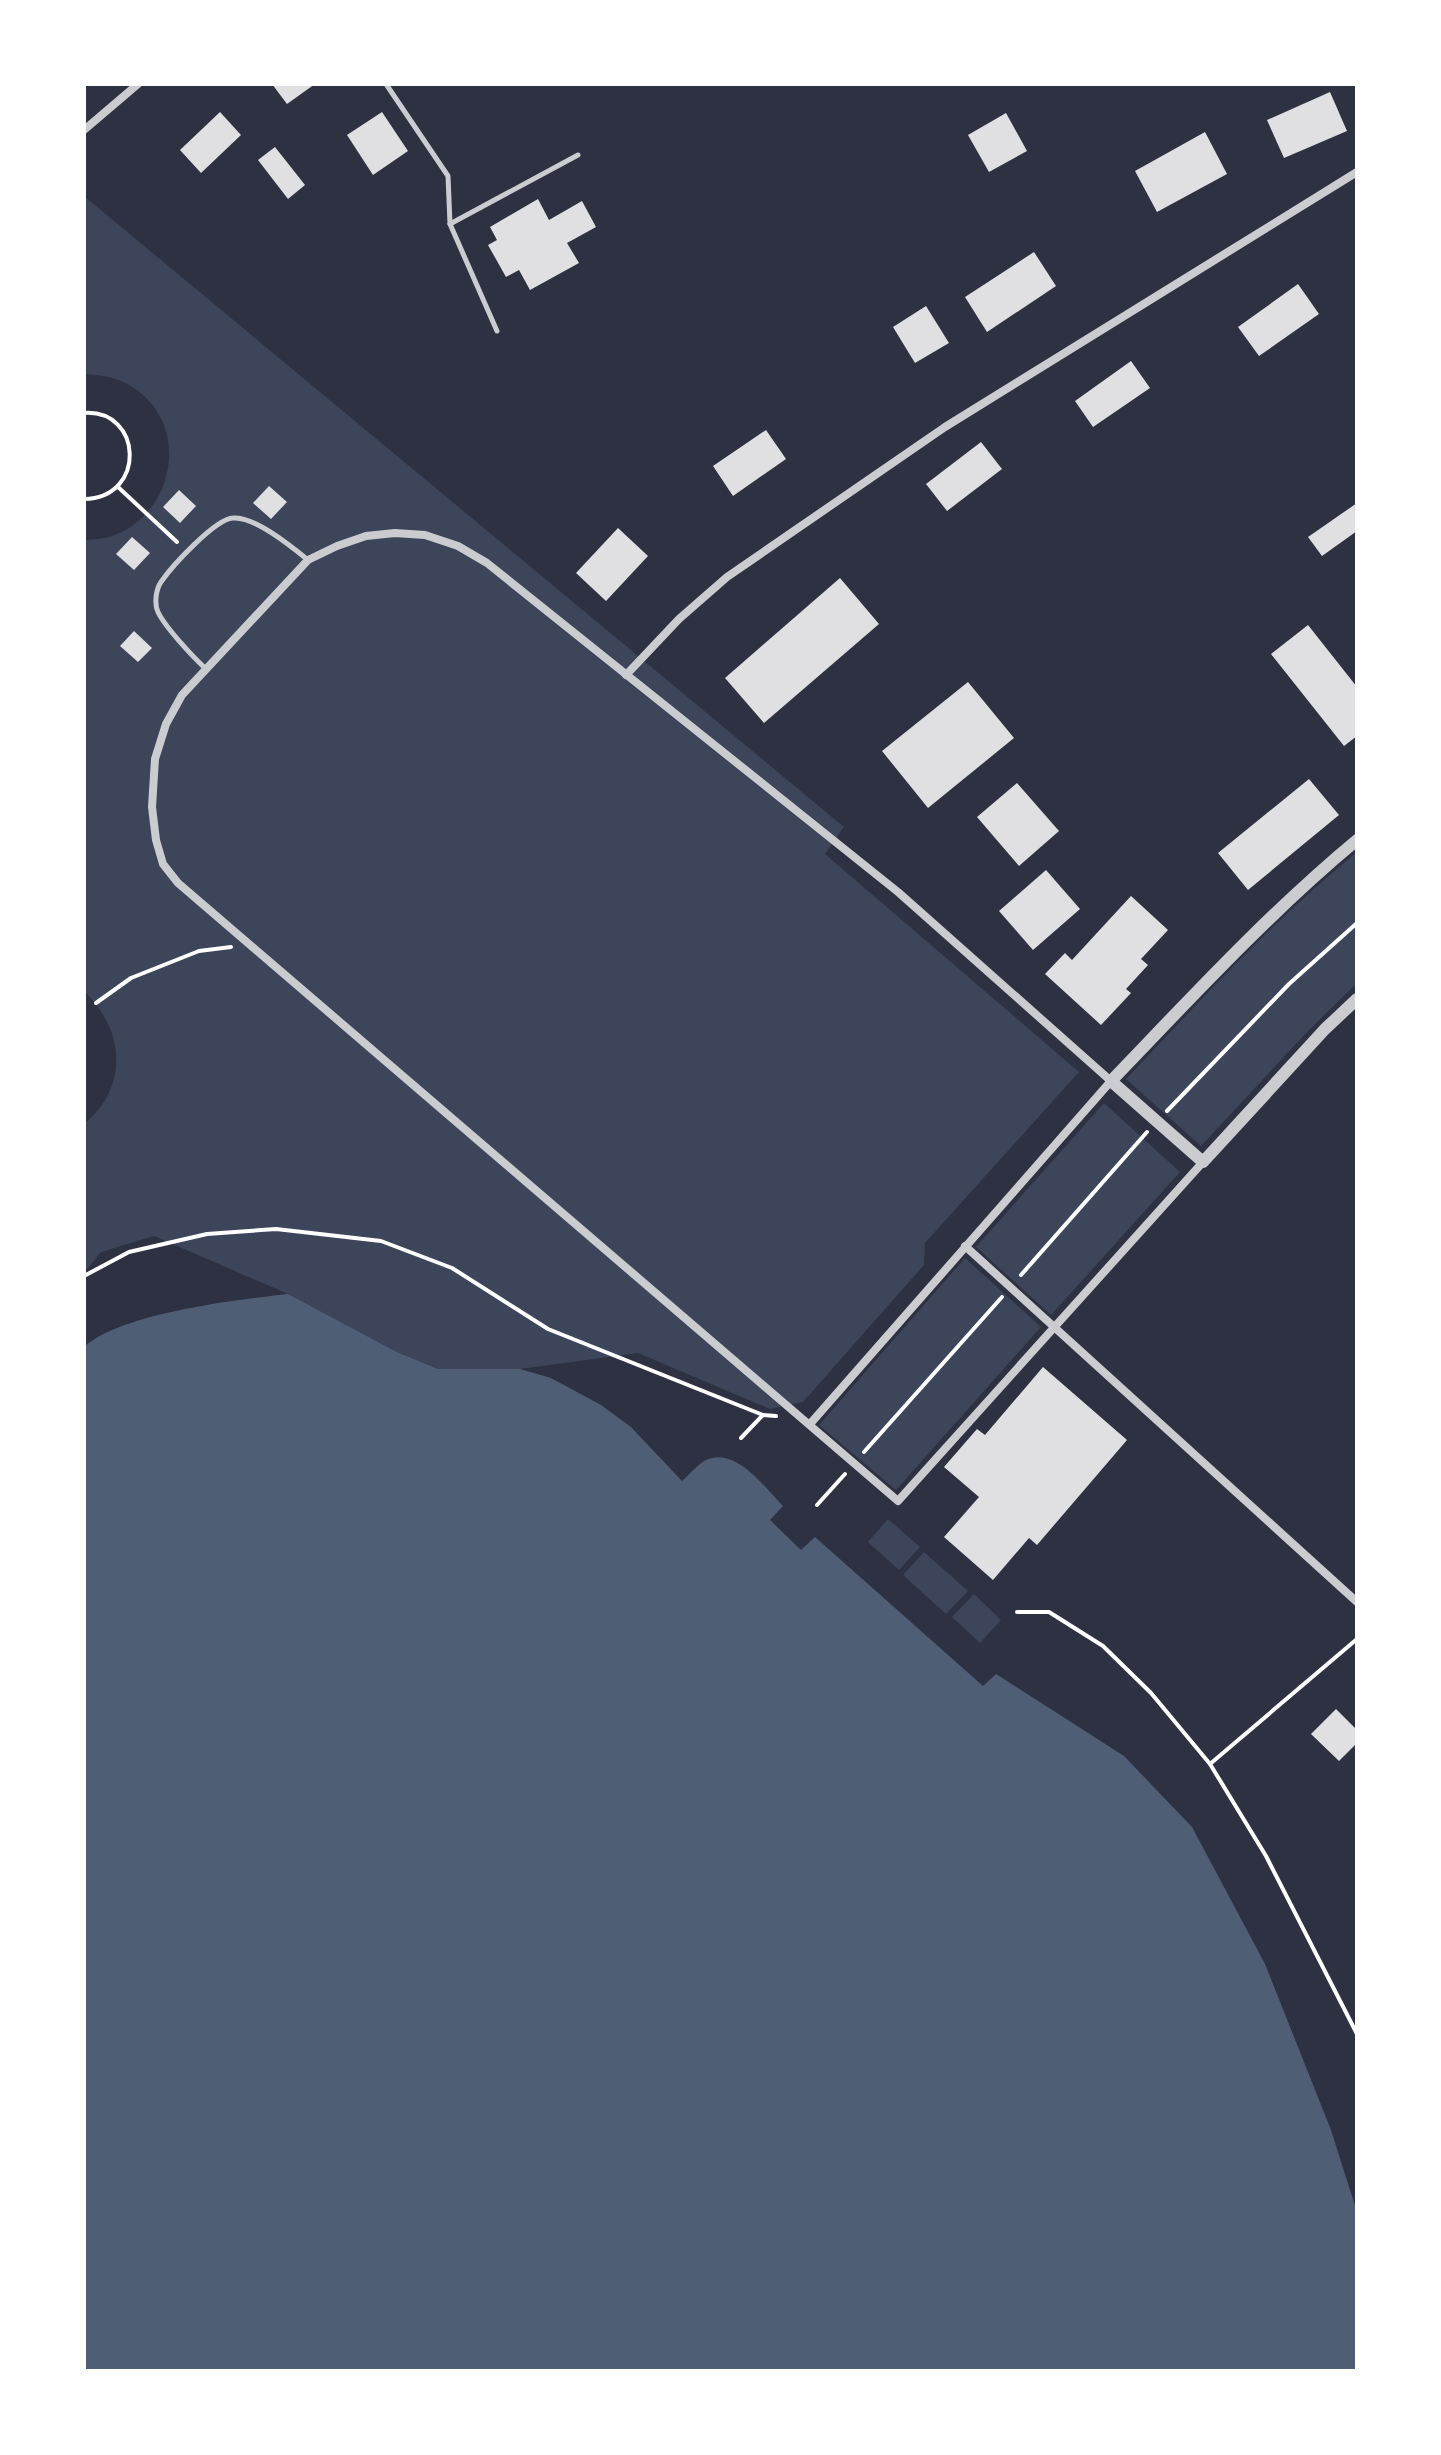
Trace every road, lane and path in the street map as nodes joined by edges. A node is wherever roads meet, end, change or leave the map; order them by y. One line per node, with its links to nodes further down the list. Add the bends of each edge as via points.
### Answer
1 (138, 84): 3 (street)
2 (386, 84): 6 (lane, via 448,176)
3 (84, 130)
4 (578, 155): 6 (lane)
5 (1357, 172): 14 (street, via 945,427 727,577)
6 (450, 224): 7 (lane)
7 (497, 331)
8 (84, 413): 9 (path, via 105,416 125,434 131,461)
9 (118, 487): 10 (path); 11 (path)
10 (84, 499)
11 (188, 552): 12 (lane, via 218,523 232,517 247,520); 13 (lane, via 159,585 157,611)
12 (308, 560): 13 (street); 14 (street, via 366,536 395,533 425,535 458,546 487,563)
13 (206, 669): 17 (street, via 182,695 155,759 156,840 163,864 178,883)
14 (626, 675): 20 (street, via 898,892)
15 (1357, 840): 20 (street, via 1244,943)
16 (1357, 923): 21 (path, via 1289,984)
17 (250, 945): 19 (path, via 199,951 131,978); 28 (street)
18 (1357, 999): 22 (street)
19 (96, 1003)
20 (1111, 1081): 21 (street); 23 (street)
21 (1157, 1121): 22 (street); 25 (path)
22 (1203, 1162): 26 (street)
23 (965, 1246): 25 (street); 29 (street)
24 (84, 1276): 27 (path, via 129,1252 207,1234 276,1229 381,1241 452,1268 548,1329)
25 (1010, 1287): 26 (street); 31 (path)
26 (1053, 1327): 31 (street, via 898,1501); 33 (street)
27 (763, 1415): 28 (path); 30 (path)
28 (802, 1417): 29 (street)
29 (810, 1424): 31 (street)
30 (741, 1438)
31 (855, 1463): 32 (path)
32 (817, 1505)
33 (1357, 1602)
34 (1017, 1612): 36 (path, via 1049,1612 1103,1646)
35 (1357, 1639): 36 (path)
36 (1210, 1764): 37 (path, via 1266,1856)
37 (1357, 2034)

